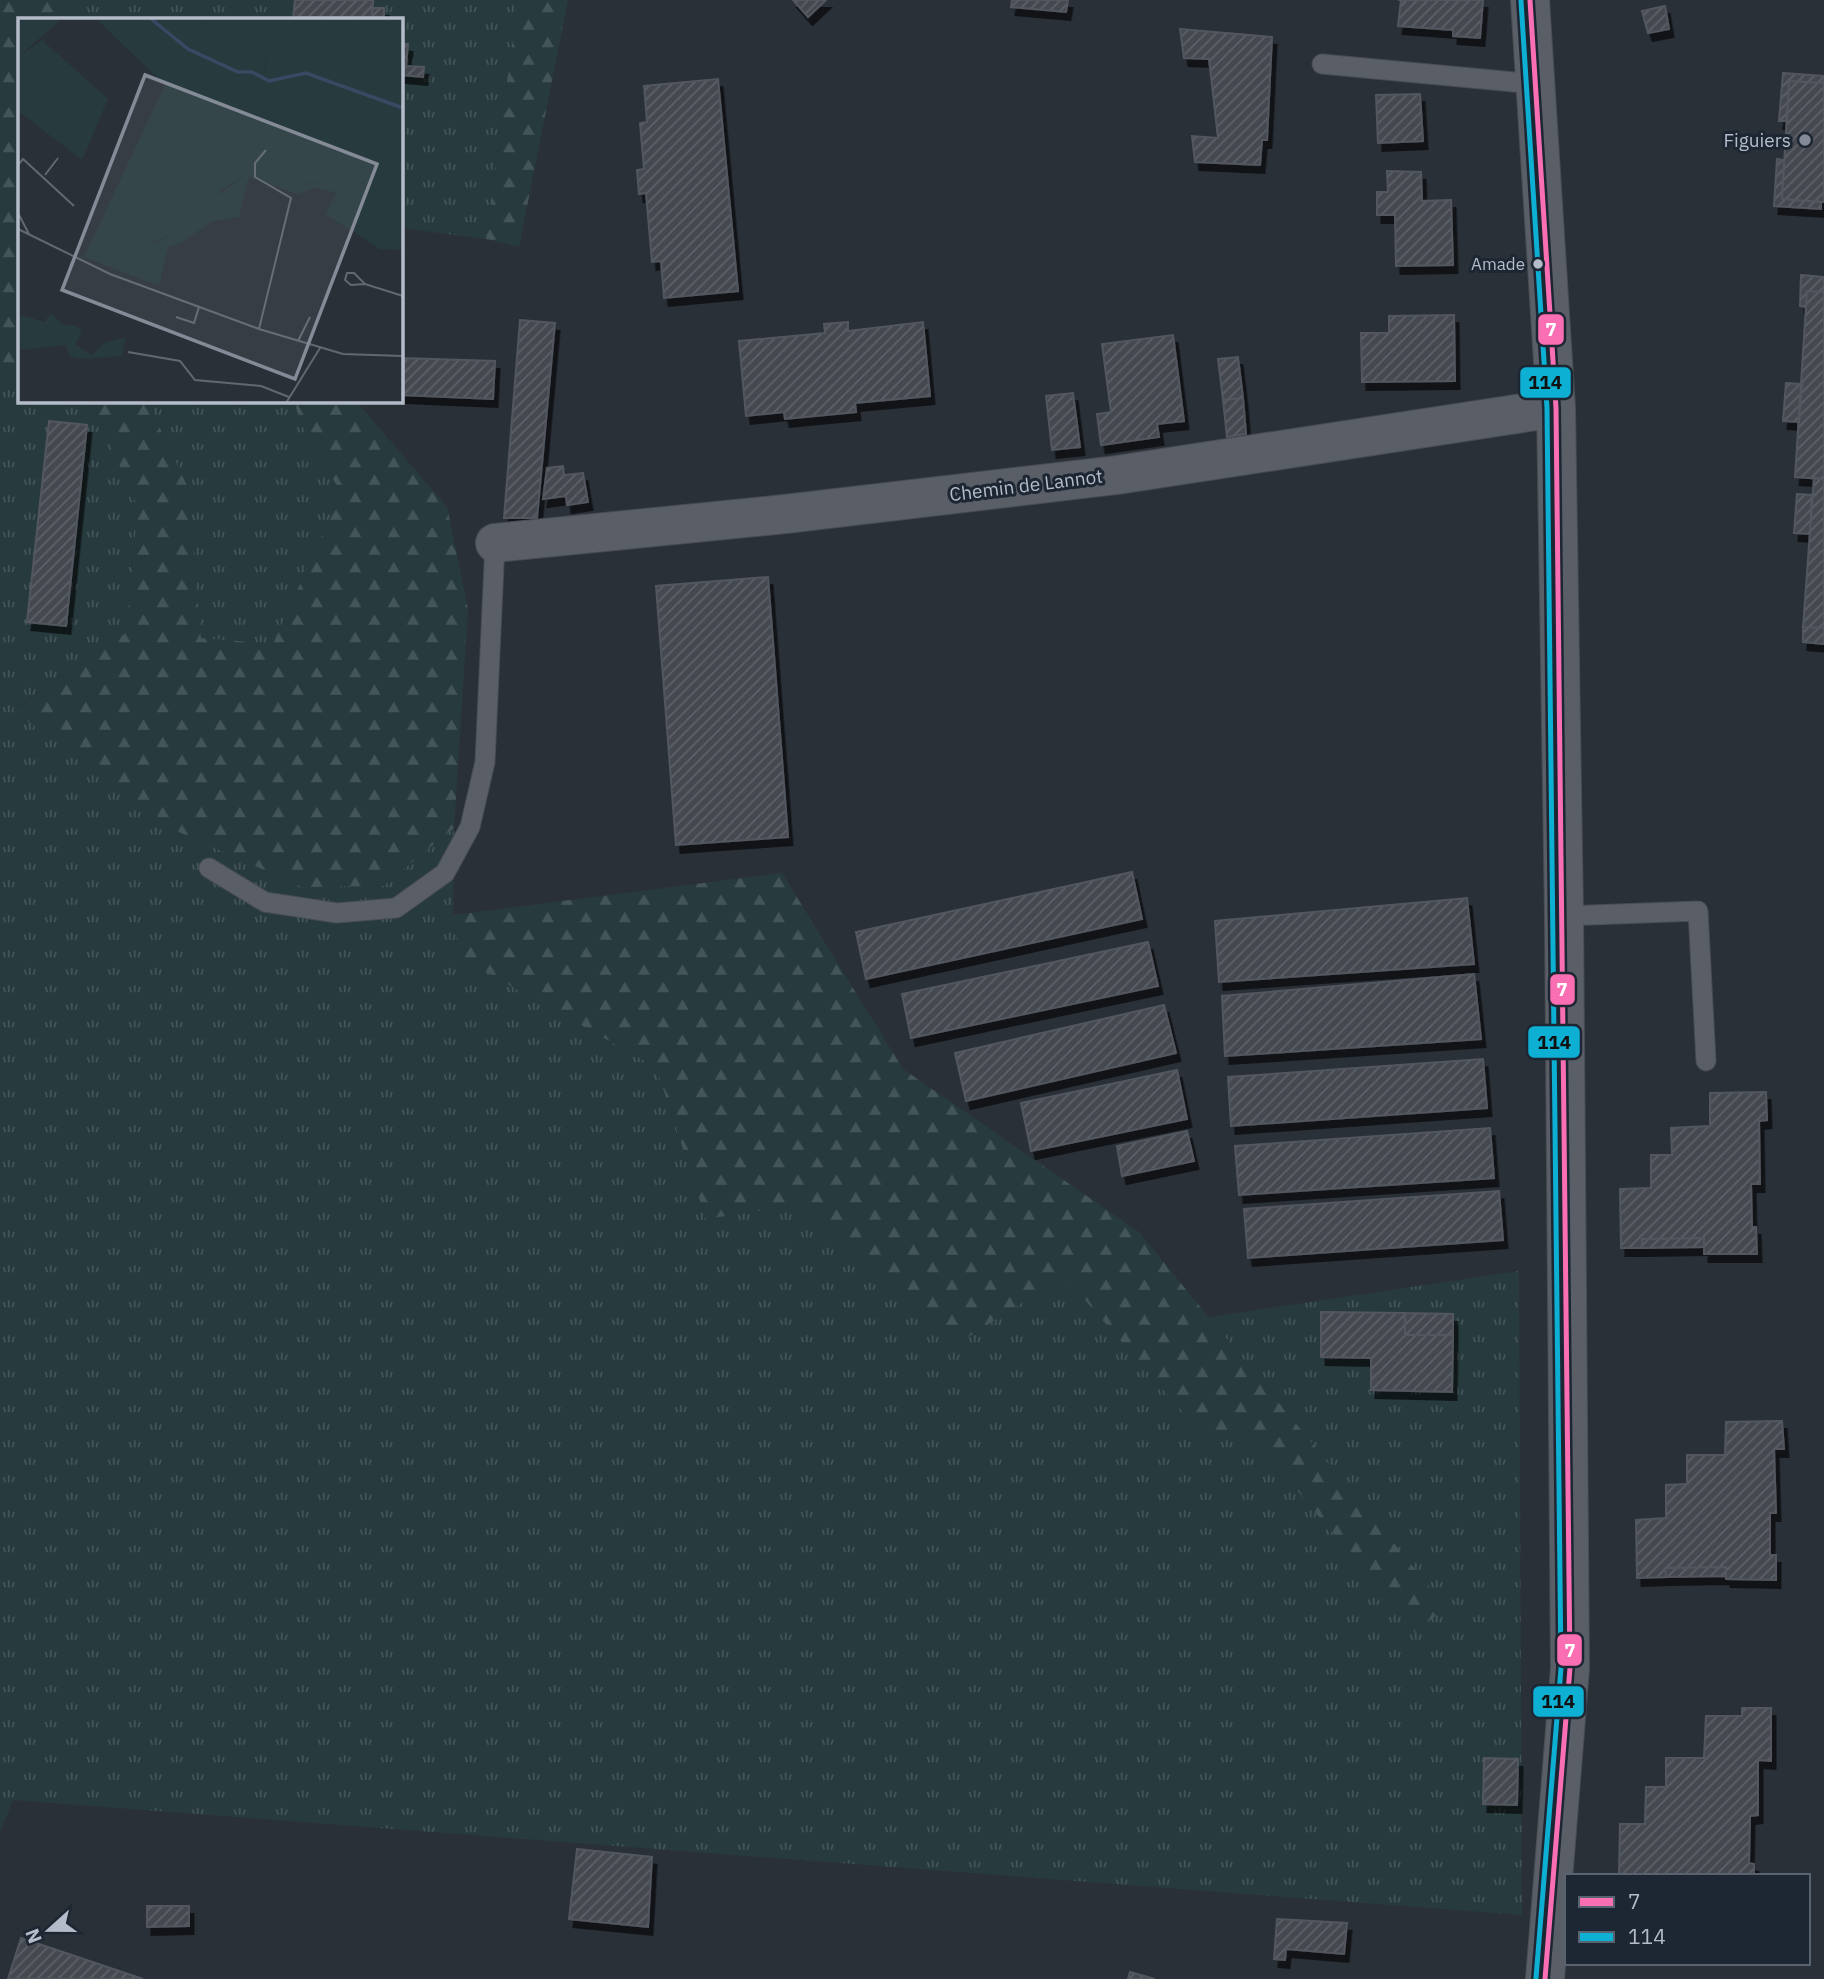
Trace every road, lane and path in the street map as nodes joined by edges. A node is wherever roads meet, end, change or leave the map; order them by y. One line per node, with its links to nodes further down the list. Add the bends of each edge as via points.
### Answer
1 (1530, 0): 3 (street)
2 (1322, 64): 3 (lane)
3 (1535, 84): 4 (street)
4 (1556, 408): 5 (street, Chemin de Lannot, via 1117,475); 7 (street)
5 (495, 543): 6 (lane, via 485,762 470,827 444,873 396,908 337,913 265,902)
6 (209, 868)
7 (1564, 916): 8 (lane, via 1698,911); 9 (street, via 1570,1668)
8 (1706, 1061)
9 (1545, 1979)

